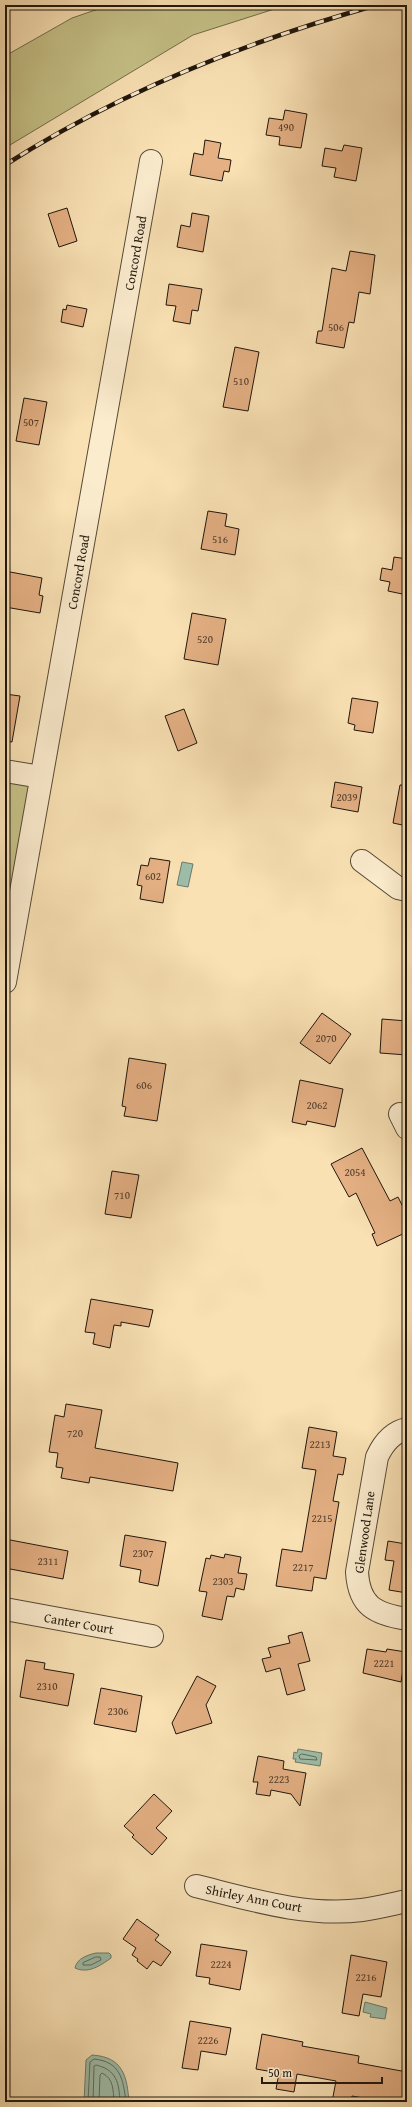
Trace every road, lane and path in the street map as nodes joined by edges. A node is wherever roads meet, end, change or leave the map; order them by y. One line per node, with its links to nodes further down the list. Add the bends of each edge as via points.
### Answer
1 (151, 161): 3 (street, Concord Road)
2 (5, 771): 3 (street)
3 (41, 777): 6 (street, Concord Road)
4 (362, 861): 5 (street, via 398,888)
5 (407, 890)
6 (5, 982)
7 (407, 1429): 9 (street, Glenwood Lane, via 391,1437 382,1446 377,1457 357,1572 358,1588 365,1602 378,1612)
8 (5, 1610): 10 (street, Canter Court)
9 (407, 1619)
10 (152, 1636)
11 (196, 1886): 12 (street, Shirley Ann Court, via 279,1906 316,1910 361,1910)
12 (407, 1901)

